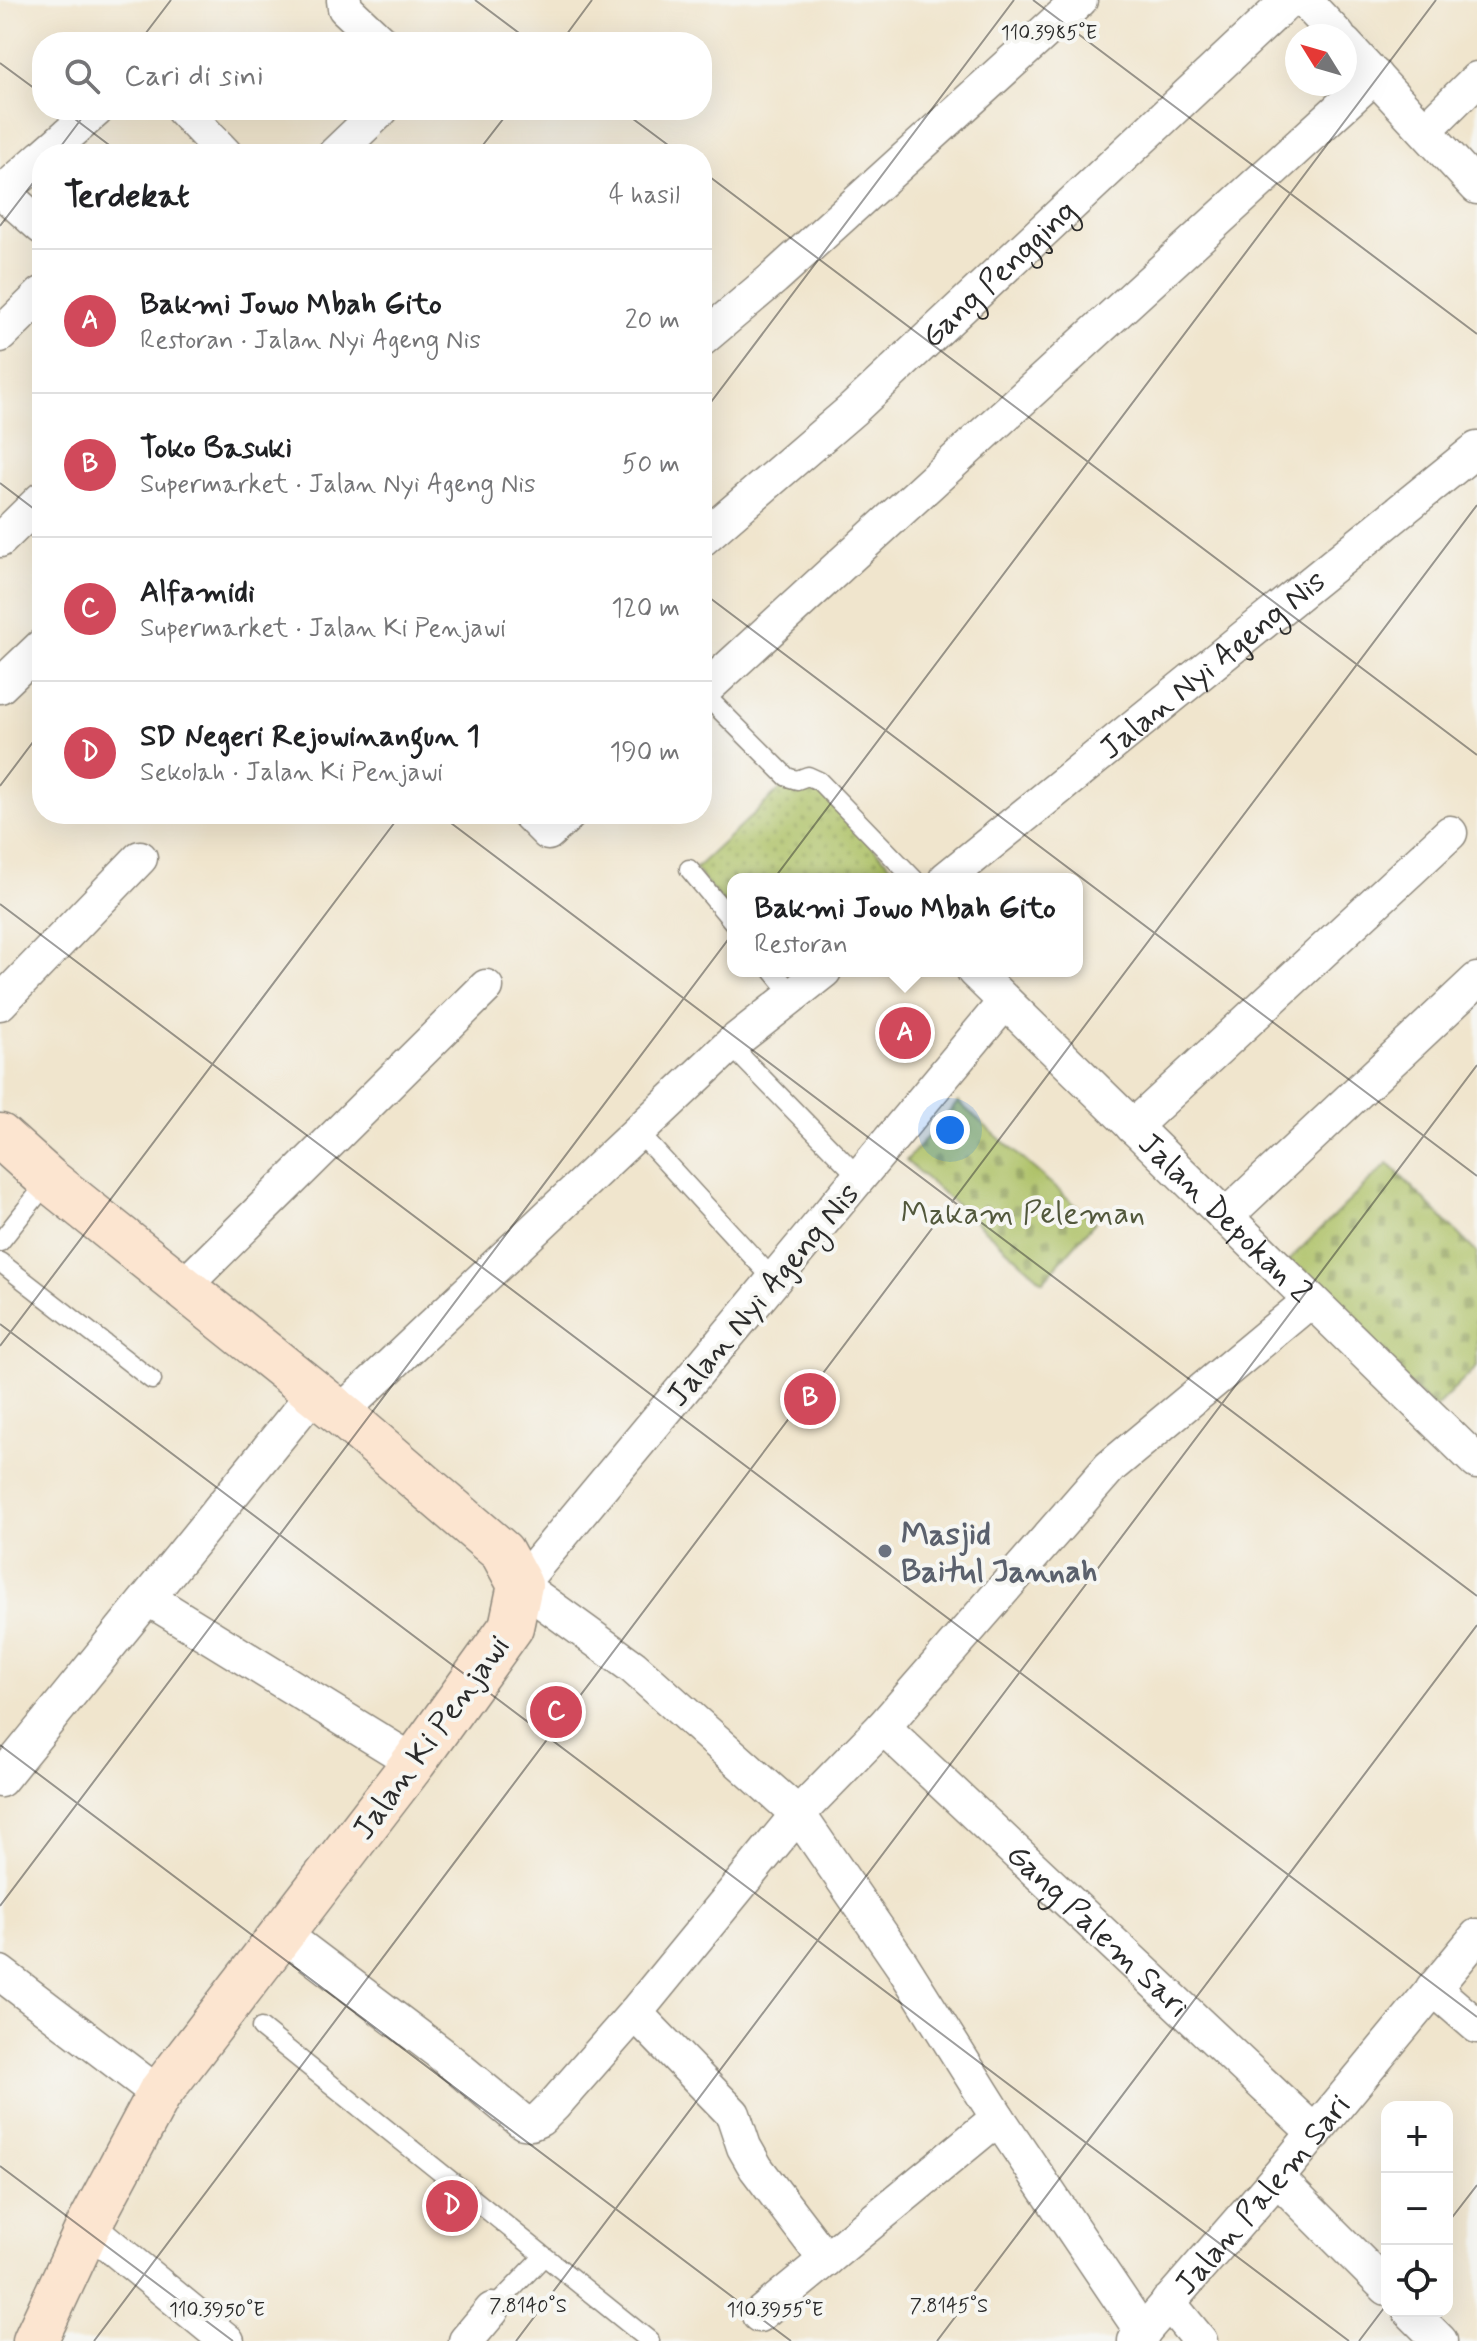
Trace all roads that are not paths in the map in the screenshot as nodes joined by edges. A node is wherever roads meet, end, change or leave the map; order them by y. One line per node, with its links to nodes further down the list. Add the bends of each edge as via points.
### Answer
1 (344, 0): 6 (street, via 345,8)
2 (1080, 0): 22 (street)
3 (1289, 0): 26 (street, Gang Pengging, via 864,399)
4 (1304, 0): 5 (street)
5 (1327, 24)
6 (370, 32)
7 (1357, 57): 8 (street)
8 (1375, 76): 13 (street); 29 (street)
9 (1477, 79): 13 (street)
10 (85, 120): 14 (street)
11 (193, 120): 15 (street)
12 (371, 120): 16 (street)
13 (1425, 130): 18 (street)
14 (58, 144)
15 (215, 144)
16 (345, 144)
17 (32, 166): 19 (street)
18 (1477, 187)
19 (1, 191): 20 (street)
20 (32, 218)
21 (32, 304): 23 (street)
22 (712, 331)
23 (0, 335)
24 (1477, 449): 38 (street, Jalan Nyi Ageng Nis)
25 (32, 509): 27 (street)
26 (712, 530)
27 (0, 540)
28 (32, 656): 30 (street)
29 (712, 683)
30 (0, 686)
31 (712, 702): 37 (lane, via 787,777 819,781)
32 (537, 824): 33 (street, via 548,833)
33 (558, 824)
34 (1450, 833): 48 (street)
35 (140, 858): 45 (street)
36 (689, 869): 39 (lane)
37 (908, 873)
38 (953, 873)
39 (727, 915)
40 (804, 977): 43 (street)
41 (980, 977): 46 (street, Jalan Depokan 2)
42 (1477, 980): 53 (street)
43 (783, 983): 47 (street)
44 (486, 987): 57 (street)
45 (0, 1003)
46 (1004, 1003): 48 (street, Jalan Depokan 2); 51 (street, Jalan Nyi Ageng Nis)
47 (730, 1045): 49 (street); 51 (lane)
48 (1133, 1127): 53 (street, Jalan Depokan 2)
49 (638, 1132): 56 (lane); 60 (street)
50 (0, 1136): 52 (main road)
51 (859, 1177): 56 (street, Jalan Nyi Ageng Nis)
52 (49, 1180): 54 (lane); 57 (main road)
53 (1225, 1217): 58 (street, Jalan Depokan 2)
54 (0, 1242)
55 (0, 1262): 59 (lane)
56 (774, 1280): 62 (street, Jalan Nyi Ageng Nis)
57 (183, 1287): 60 (main road)
58 (1311, 1300): 61 (street, Jalan Depokan 2); 64 (street, via 1110,1467)
59 (152, 1380)
60 (327, 1403): 62 (main road, via 502,1552); 63 (street)
61 (1474, 1452)
62 (520, 1585): 65 (main road, Jalan Ki Penjawi, via 511,1627); 67 (street, via 633,1667)
63 (149, 1599): 65 (street); 66 (street)
64 (883, 1727): 67 (street); 77 (street, Gang Palem Sari)
65 (414, 1762): 68 (main road, Jalan Ki Penjawi)
66 (0, 1780)
67 (798, 1814): 72 (street); 76 (street)
68 (283, 1934): 72 (street, via 527,2124 554,2105); 73 (main road, Jalan Ki Penjawi)
69 (1477, 1936): 71 (street, Jalan Palem Sari)
70 (0, 1973): 75 (street)
71 (1433, 1988): 74 (street); 77 (street, Jalan Palem Sari)
72 (635, 2013): 81 (street, via 733,2114 744,2147 767,2186)
73 (243, 2016): 75 (main road, Jalan Ki Penjawi); 80 (lane)
74 (1477, 2026)
75 (159, 2094): 79 (main road, Jalan Ki Penjawi)
76 (998, 2118): 81 (street); 87 (street)
77 (1315, 2133): 78 (street, Jalan Palem Sari)
78 (1277, 2178): 82 (street); 83 (street, Jalan Palem Sari)
79 (88, 2227): 88 (main road, Jalan Ki Penjawi); 89 (street)
80 (543, 2257): 84 (lane); 91 (lane)
81 (826, 2260): 85 (street)
82 (1381, 2282)
83 (1168, 2302): 87 (street, Jalan Palem Sari); 92 (street)
84 (492, 2310): 90 (street)
85 (759, 2315)
86 (1416, 2317): 93 (street)
87 (1139, 2337)
88 (35, 2341)
89 (227, 2341)
90 (466, 2341)
91 (650, 2341)
92 (1200, 2341)
93 (1440, 2341)

